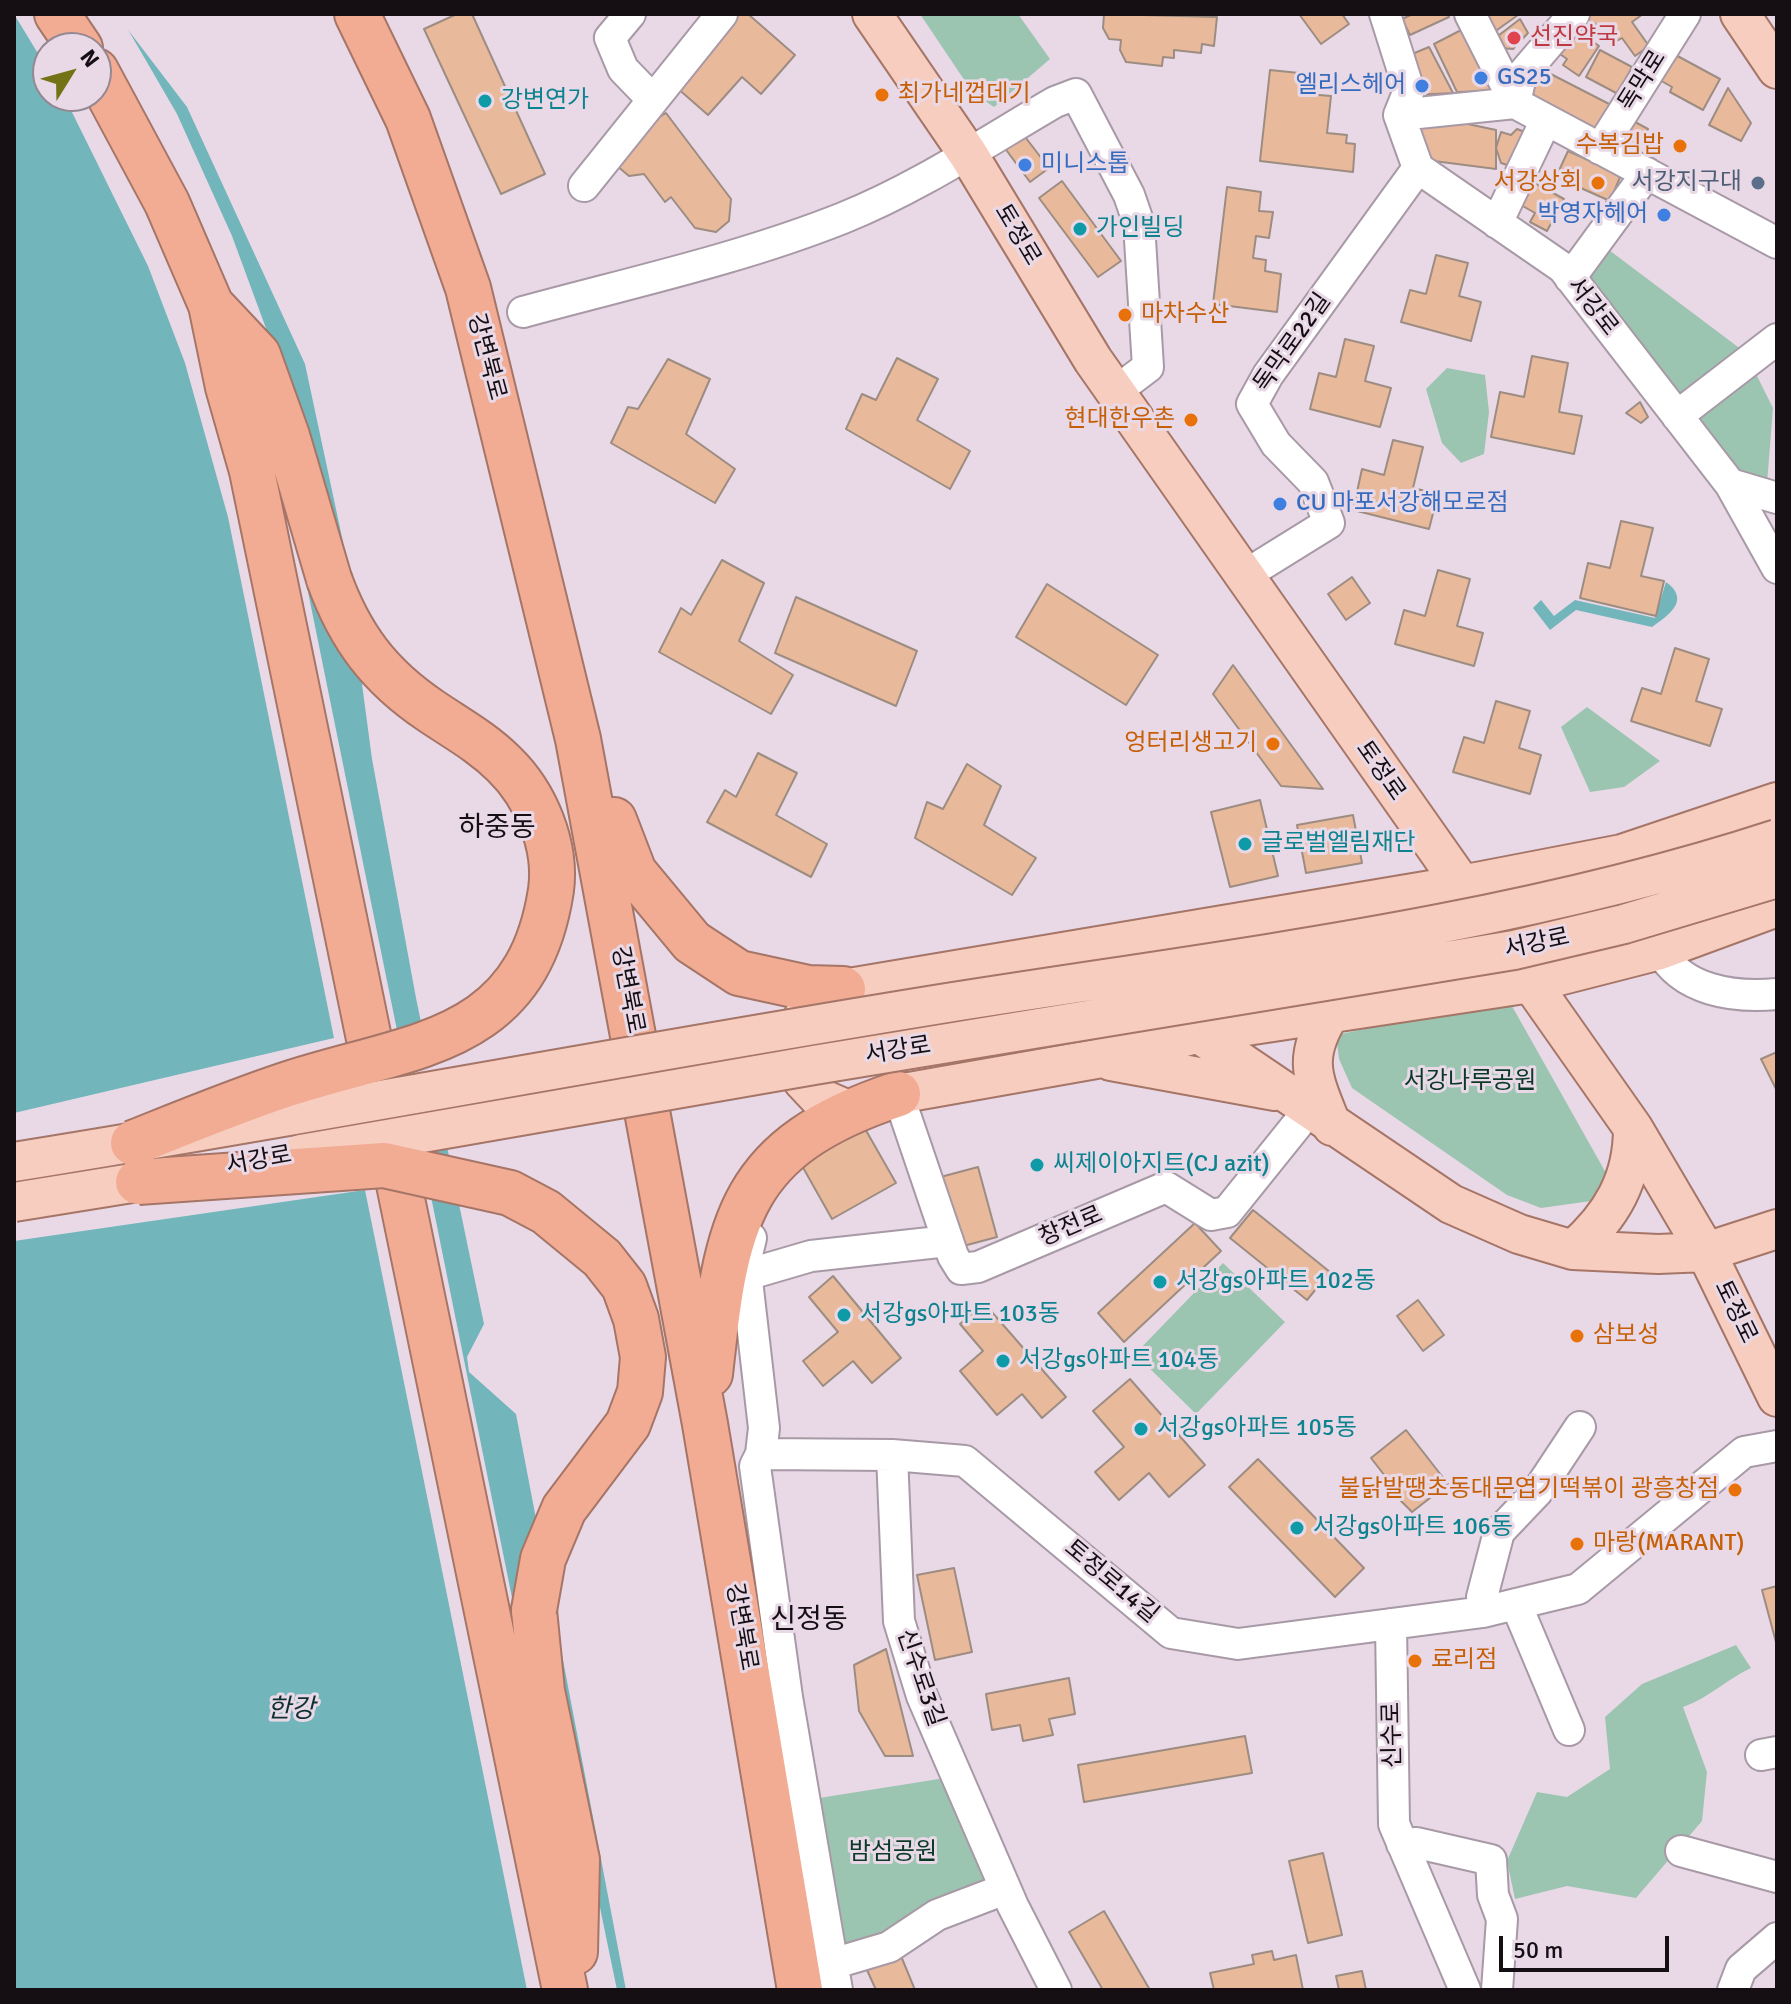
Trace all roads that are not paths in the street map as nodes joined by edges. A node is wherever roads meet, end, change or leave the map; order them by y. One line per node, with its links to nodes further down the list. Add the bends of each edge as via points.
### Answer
1 (57, 14): 11 (highway)
2 (357, 14): 35 (highway, 강변북로, via 408,119 468,288)
3 (630, 14): 13 (street, via 610,38 623,69)
4 (722, 14): 13 (street)
5 (872, 14): 19 (main road, 토정로)
6 (1385, 14): 16 (street, via 1409,90)
7 (1470, 14): 15 (street)
8 (1574, 14): 15 (street, via 1521,76)
9 (1685, 14): 18 (street, 독막로)
10 (1740, 14): 12 (main road)
11 (69, 32)
12 (1777, 69)
13 (651, 98): 22 (street)
14 (112, 101): 26 (highway, via 167,203)
15 (1515, 103): 16 (street); 17 (street)
16 (1399, 115): 20 (street)
17 (1546, 120): 18 (street); 23 (street)
18 (1600, 149): 21 (street)
19 (968, 154): 27 (street, via 843,218); 29 (main road, 토정로); 29 (street, via 1076,94 1139,224 1148,367)
20 (1418, 168): 23 (street, 서강로); 34 (street, 독막로22길, via 1252,404 1276,444 1313,482 1329,523)
21 (1647, 173): 24 (street); 25 (street)
22 (584, 186)
23 (1497, 223): 25 (street, 서강로)
24 (1777, 243)
25 (1570, 278): 30 (street, 서강로)
26 (211, 305): 55 (highway, bridge, via 258,355 345,622 393,680 506,765 547,836 553,875 536,946 518,979 467,1028 429,1046 286,1085); 78 (highway, bridge, via 252,471)
27 (523, 312)
28 (1777, 339): 30 (street)
29 (1115, 392): 34 (main road, 토정로)
30 (1677, 416): 31 (street, 서강로)
31 (1730, 484): 32 (street); 33 (street, 서강로)
32 (1777, 498)
33 (1777, 568)
34 (1242, 577): 39 (main road, 토정로)
35 (578, 739): 44 (highway, via 634,872 692,942 739,973 808,988); 63 (highway, 강변북로)
36 (1777, 802): 39 (main road, via 1622,854)
37 (1777, 839): 55 (main road, 서강로, bridge, via 1633,882 1467,920 790,1029)
38 (1777, 878): 55 (main road, 서강로, bridge, via 1514,950 829,1062)
39 (1461, 885): 42 (main road); 43 (main road, 토정로)
40 (1777, 907): 41 (main road)
41 (1660, 950): 43 (main road); 45 (street, via 1683,978 1714,990)
42 (1025, 958): 44 (main road); 47 (main road, via 1107,983)
43 (1531, 983): 46 (main road); 52 (main road, 토정로)
44 (843, 989): 50 (main road, via 809,1005 796,1033 803,1081 818,1097)
45 (1777, 994)
46 (1331, 1012): 47 (main road); 51 (main road, via 1314,1042)
47 (1200, 1033): 48 (main road); 51 (main road)
48 (1096, 1059): 49 (main road); 51 (main road)
49 (898, 1094): 50 (highway); 58 (street, 창전로)
50 (848, 1110): 53 (highway)
51 (1310, 1110): 58 (street, 창전로, via 1227,1212 1211,1215 1166,1187 978,1267 961,1269); 59 (main road, via 1451,1204 1519,1234)
52 (1633, 1128): 59 (main road, via 1629,1173 1618,1198); 60 (main road, 토정로)
53 (800, 1139): 61 (street, via 786,1172 756,1217); 63 (highway, via 748,1198 731,1241 719,1291)
54 (14, 1162): 55 (main road, 서강로, bridge)
55 (135, 1162): 56 (main road, 서강로, bridge); 79 (highway, bridge, via 384,1165 482,1185 534,1206 577,1234 624,1286 643,1357 640,1392 628,1424 564,1509 543,1559 534,1610 542,1691 577,1860)
56 (14, 1202)
57 (1777, 1229): 60 (main road)
58 (948, 1241): 61 (street, via 811,1256)
59 (1573, 1250): 60 (main road)
60 (1706, 1252): 62 (main road, 토정로)
61 (746, 1275): 66 (street, via 764,1428)
62 (1777, 1397)
63 (705, 1424): 77 (highway, 강변북로)
64 (1580, 1427): 69 (street, via 1537,1492 1499,1532)
65 (1777, 1446): 68 (street, 토정로14길, via 1744,1452 1578,1589)
66 (761, 1454): 67 (street, 토정로14길); 77 (street, via 755,1466)
67 (892, 1455): 70 (street, 토정로14길, via 965,1461 1171,1633 1238,1644); 75 (street, 신수로3길, via 899,1621 922,1696)
68 (1516, 1604): 69 (street, 토정로14길); 71 (street)
69 (1483, 1612): 70 (street, 토정로14길)
70 (1391, 1624): 72 (street, 신수로, via 1394,1824)
71 (1569, 1730)
72 (1402, 1844): 81 (street, 신수로); 82 (street, via 1491,1860 1493,1895 1502,1919)
73 (1681, 1851): 74 (street)
74 (1777, 1877)
75 (1005, 1889): 77 (street, via 937,1915); 80 (street, 신수로3길)
76 (1777, 1938): 83 (street, via 1741,1969)
77 (823, 1981)
78 (565, 1990)
79 (574, 1990)
80 (1056, 1990)
81 (1465, 1990)
82 (1497, 1990)
83 (1733, 1990)

